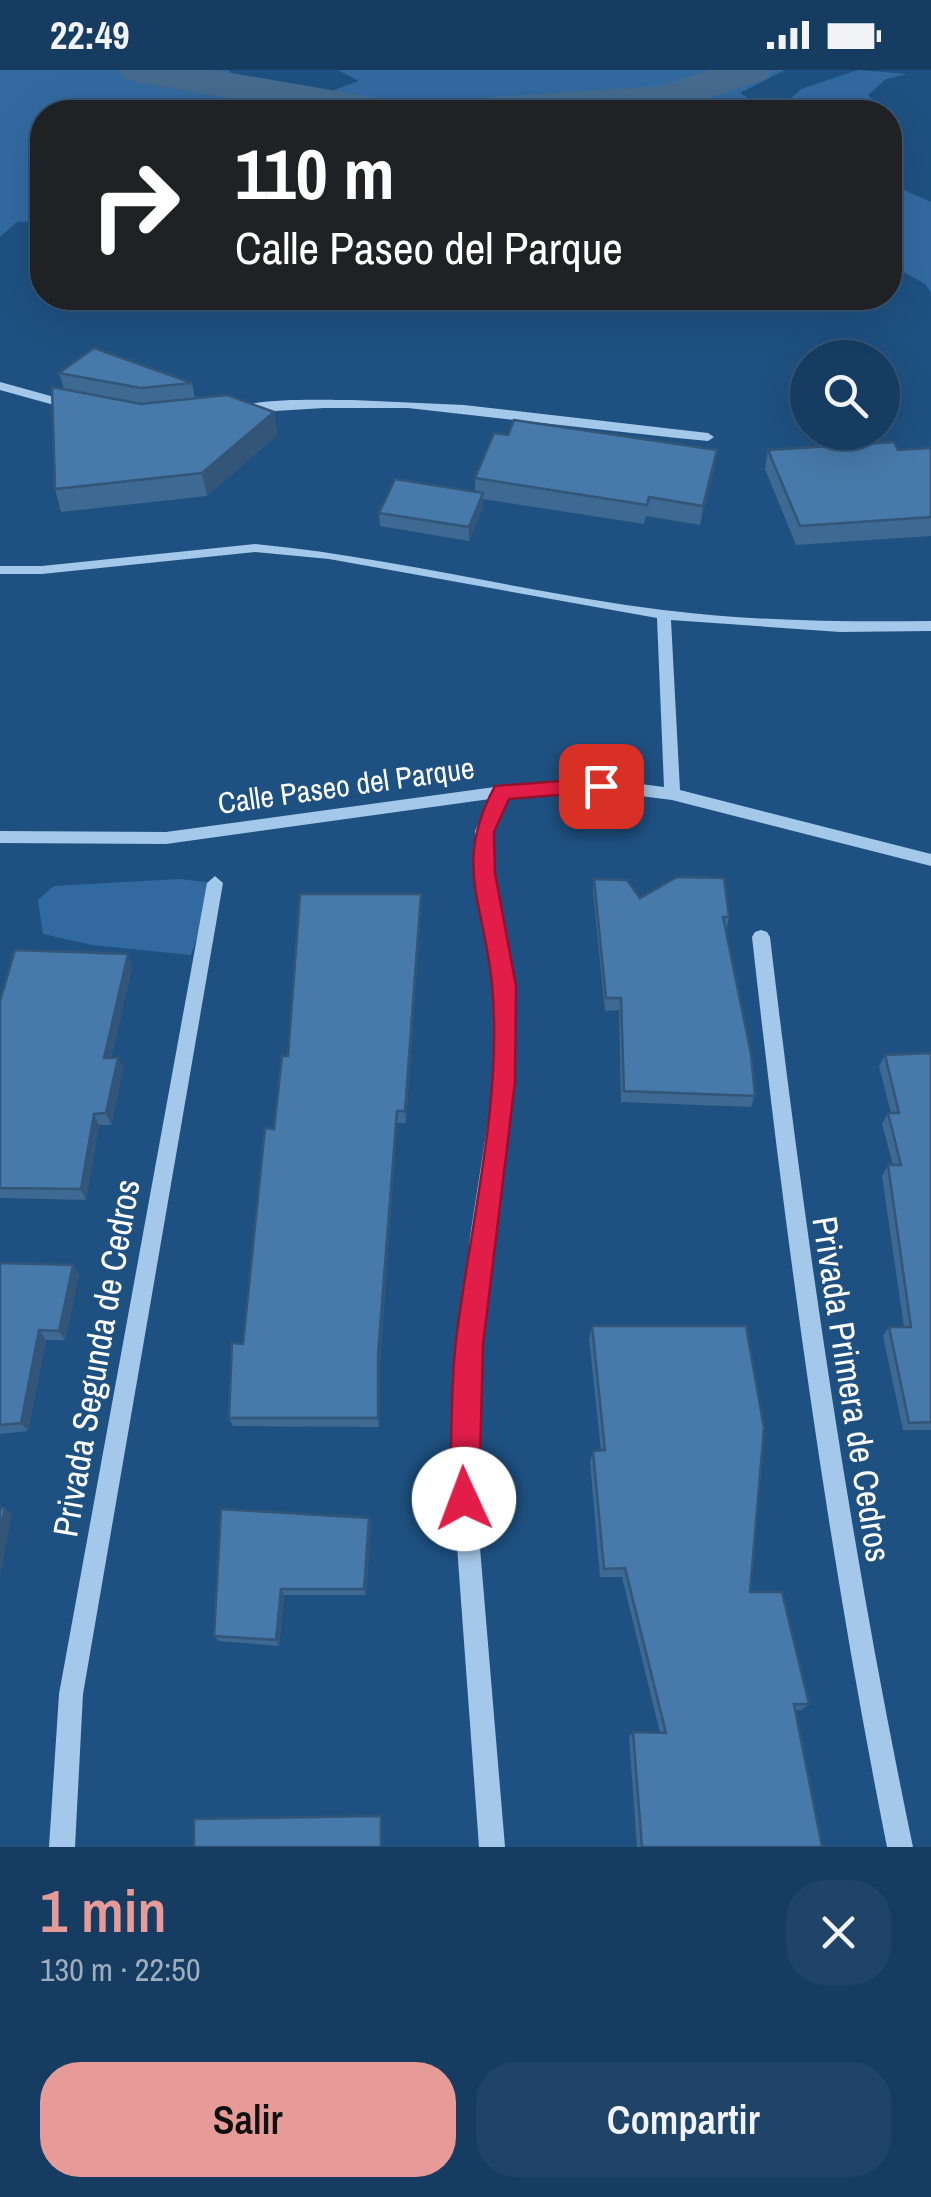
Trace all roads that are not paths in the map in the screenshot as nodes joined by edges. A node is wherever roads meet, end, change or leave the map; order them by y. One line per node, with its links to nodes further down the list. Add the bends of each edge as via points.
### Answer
1 (0, 386): 3 (street)
2 (220, 412): 4 (street, via 293,404 460,408)
3 (95, 413)
4 (708, 437)
5 (0, 570): 6 (street, via 255,548 329,555)
6 (664, 615): 7 (street); 9 (street)
7 (931, 626)
8 (502, 792): 9 (street, Calle Paseo del Parque, via 601,786); 10 (street, Calle Paseo del Parque, via 166,838); 15 (street, via 484,832 484,873 504,986 503,1082 480,1237 462,1464)
9 (672, 794): 11 (street, Calle Paseo del Parque)
10 (0, 837)
11 (931, 860)
12 (215, 883): 14 (street, Privada Segunda de Cedros, via 74,1675)
13 (760, 937): 16 (street, Privada Primera de Cedros, via 799,1274)
14 (62, 1847)
15 (492, 1847)
16 (900, 1847)

